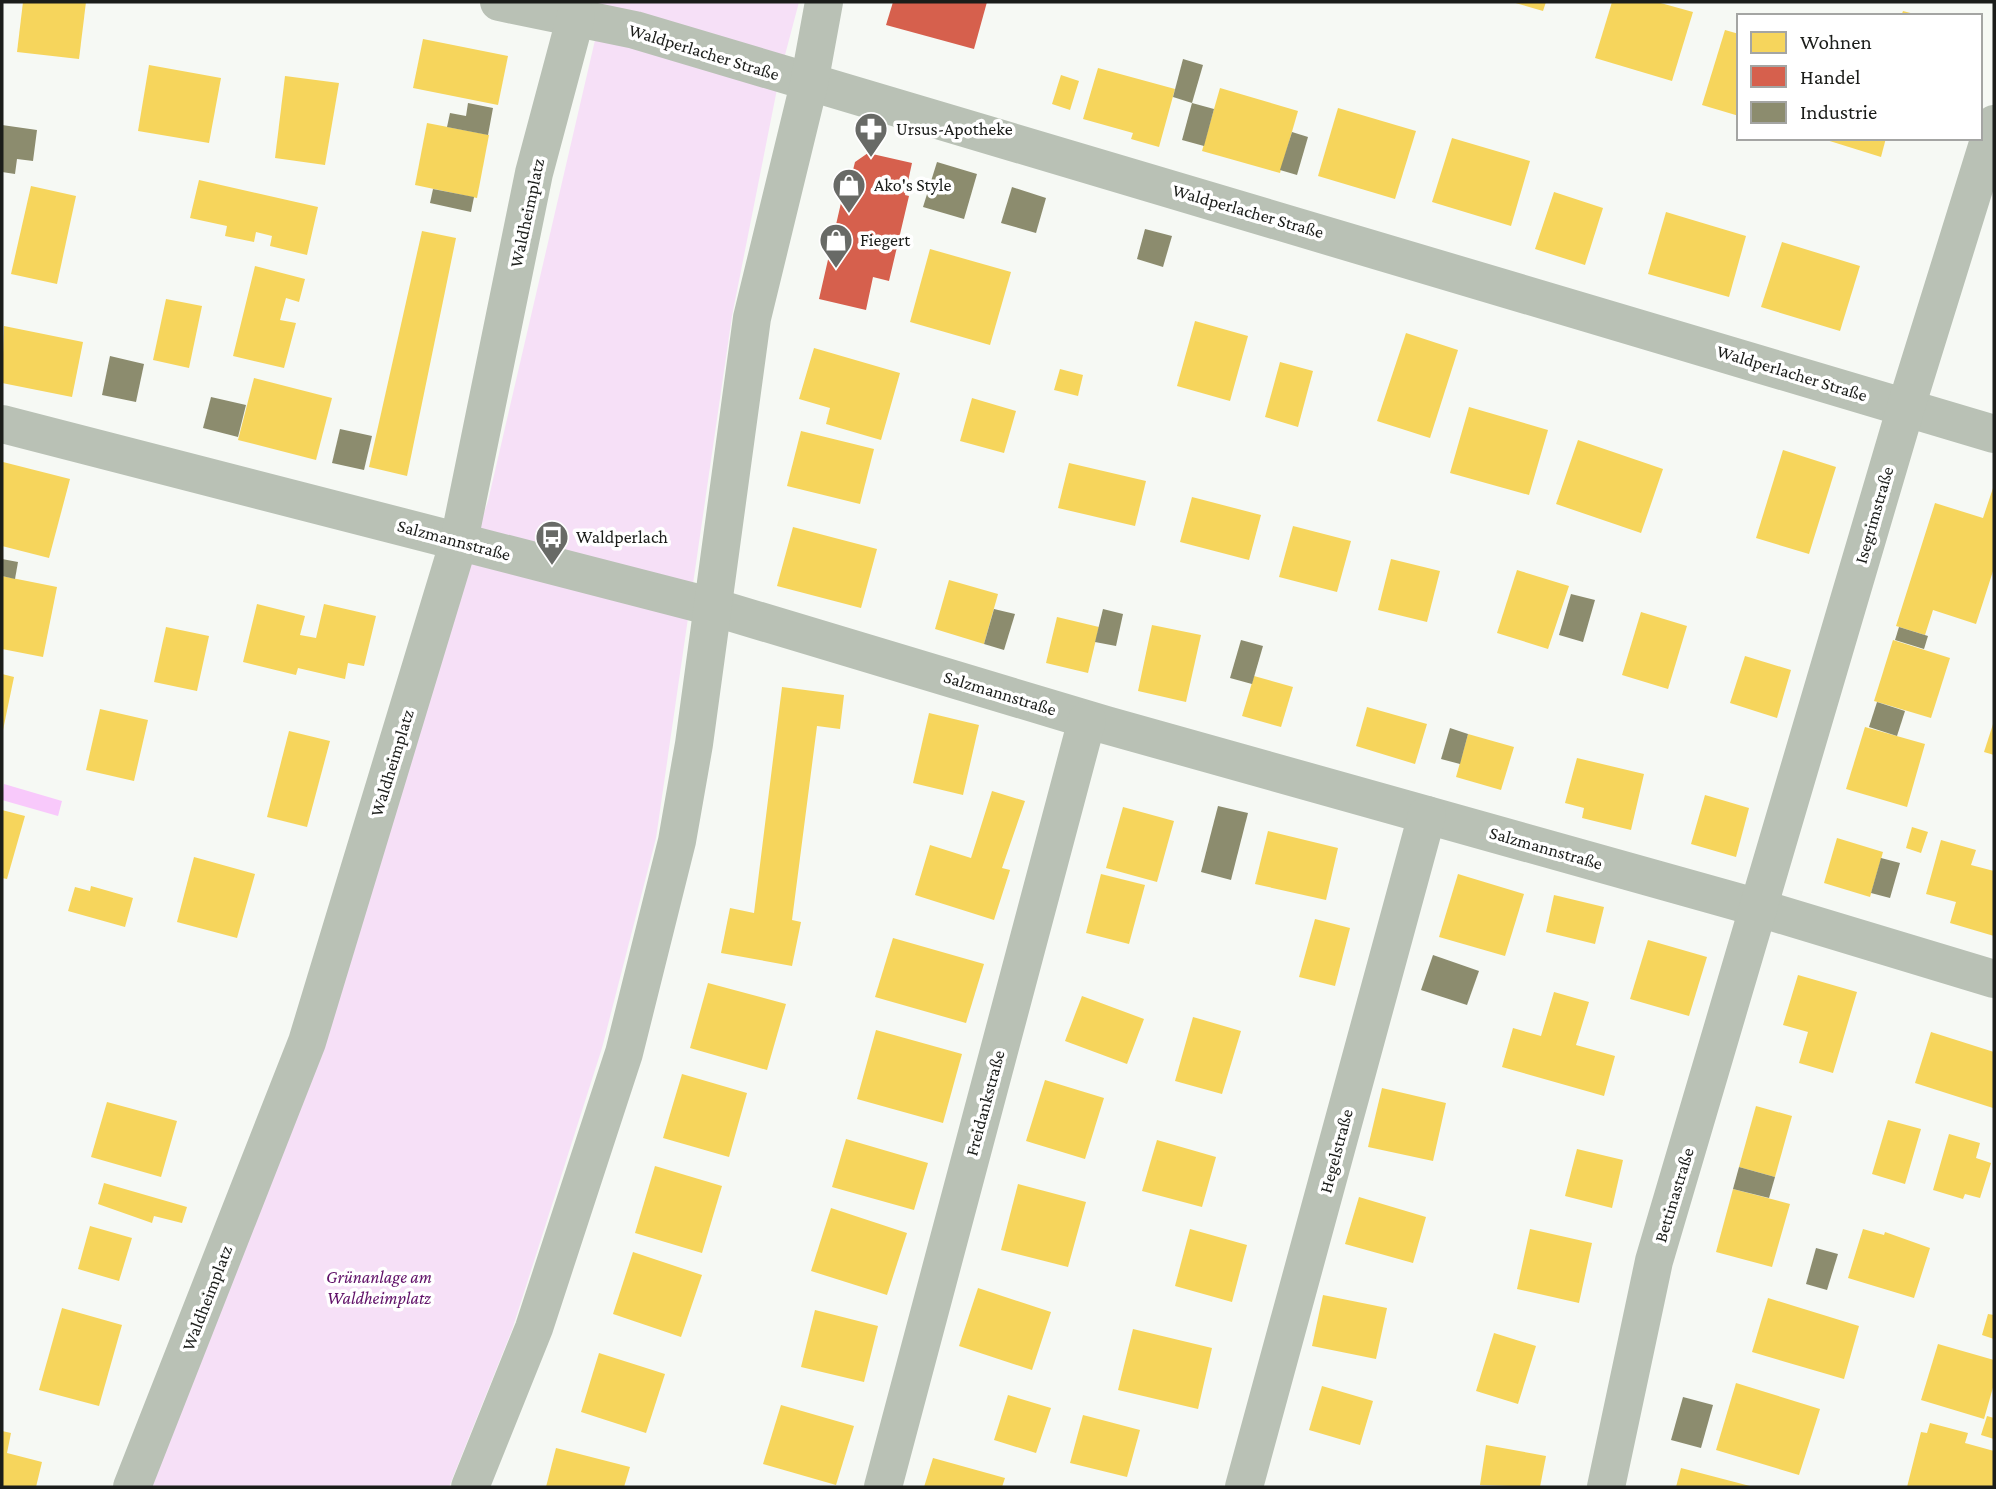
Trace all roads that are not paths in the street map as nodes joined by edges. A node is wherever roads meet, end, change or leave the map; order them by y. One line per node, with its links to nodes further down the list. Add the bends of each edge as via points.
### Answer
1 (499, 2): 3 (street, Waldperlacher Straße)
2 (824, 2): 4 (street)
3 (576, 16): 4 (street, Waldperlacher Straße); 9 (street, Waldheimplatz, via 534,173)
4 (809, 84): 6 (street, Waldperlacher Straße); 10 (street, via 752,318)
5 (1994, 124): 6 (street, Isegrimstraße)
6 (1906, 407): 8 (street, Waldperlacher Straße); 13 (street, Isegrimstraße)
7 (2, 424): 9 (street, Salzmannstraße)
8 (1994, 433)
9 (459, 541): 10 (street, Salzmannstraße); 15 (street, Waldheimplatz, via 307,1042)
10 (713, 607): 11 (street, Salzmannstraße); 16 (street, via 677,841 624,1053 534,1328)
11 (1087, 720): 12 (street, Salzmannstraße); 17 (street, Freidankstraße)
12 (1427, 815): 13 (street, Salzmannstraße); 18 (street, Hegelstraße)
13 (1759, 908): 14 (street, Salzmannstraße); 19 (street, Bettinastraße, via 1654,1261)
14 (1994, 979)
15 (132, 1487)
16 (470, 1487)
17 (883, 1487)
18 (1244, 1487)
19 (1606, 1487)

